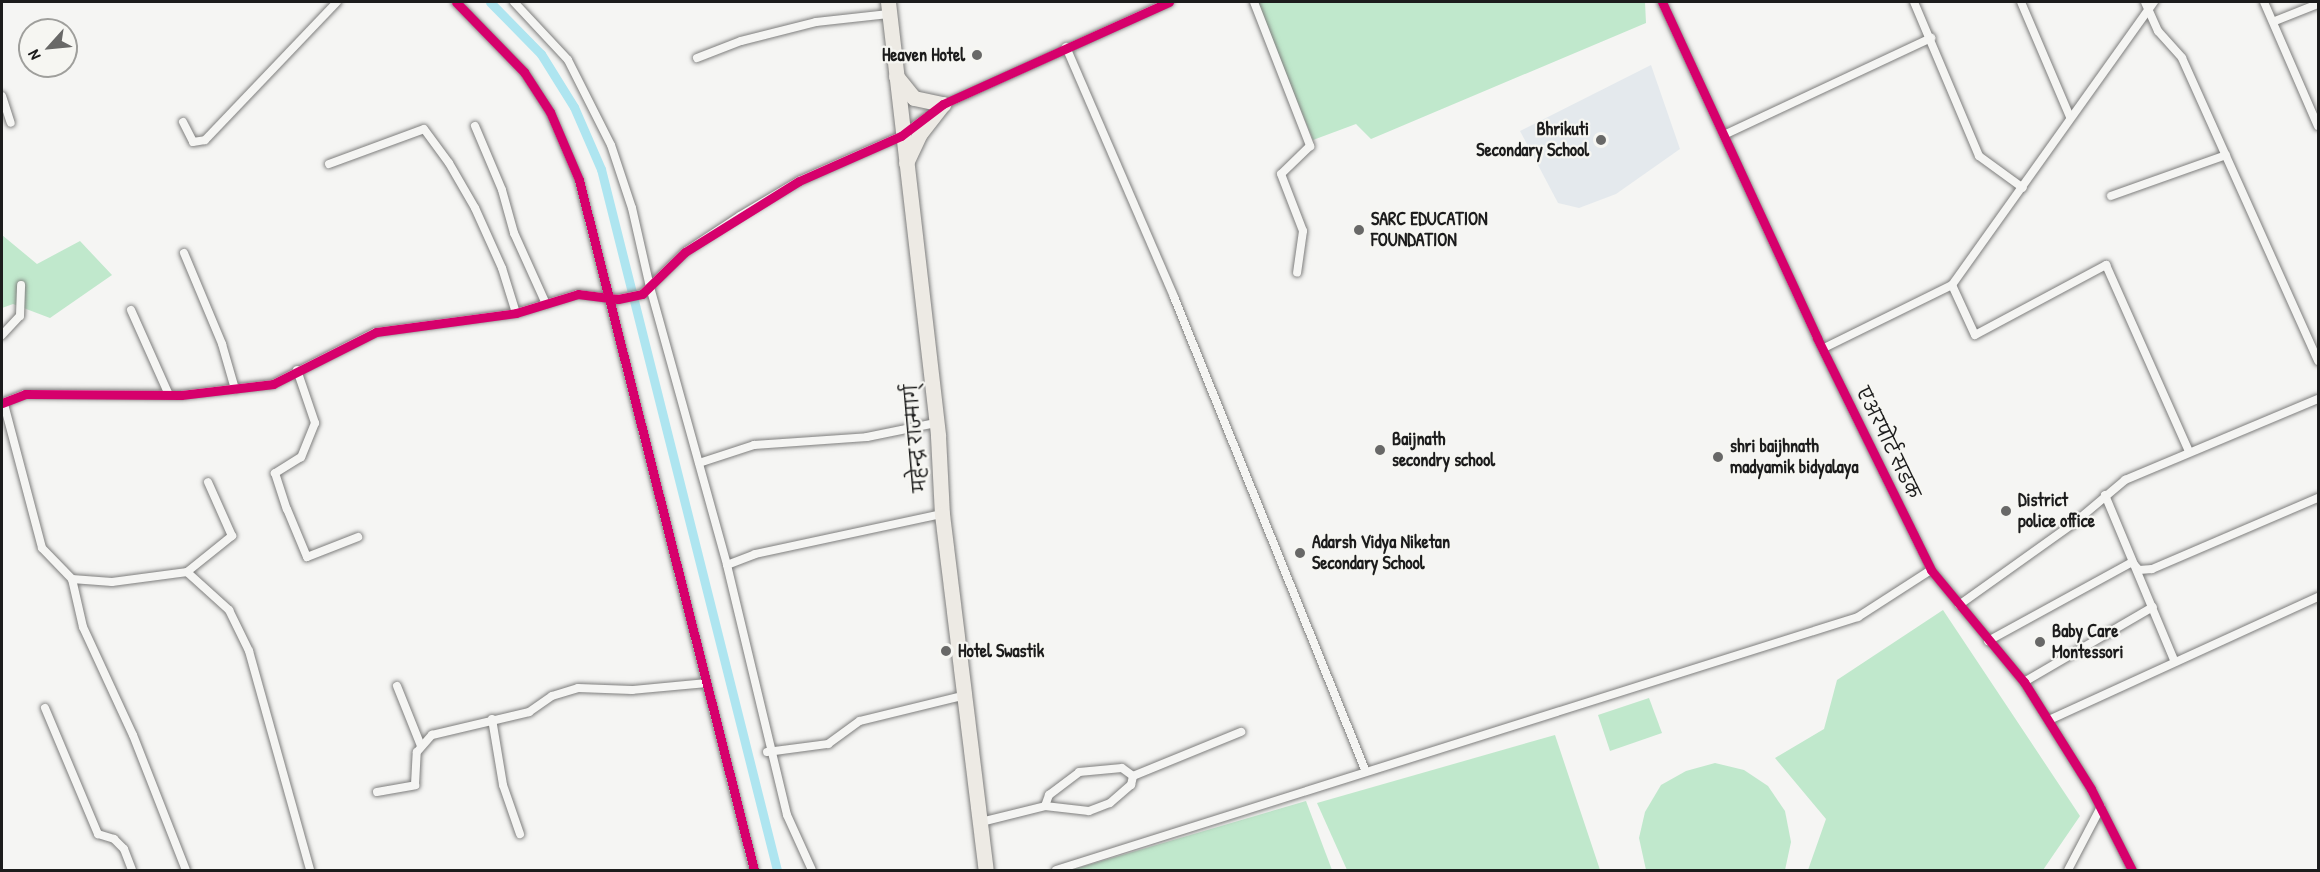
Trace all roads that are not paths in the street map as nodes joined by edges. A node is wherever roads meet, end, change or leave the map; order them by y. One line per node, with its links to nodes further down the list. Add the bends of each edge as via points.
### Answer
1 (337, 2): 22 (street, via 205,140 193,142)
2 (456, 2): 38 (street, via 524,72 550,112 579,180)
3 (514, 2): 37 (street, via 568,60 592,102 632,208)
4 (1169, 2): 16 (street)
5 (1254, 2): 34 (street, via 1310,146 1281,174 1303,231)
6 (1662, 2): 26 (street, एअरपोर्ट सडक)
7 (1914, 2): 15 (street)
8 (2020, 2): 21 (street)
9 (2154, 2): 12 (street)
10 (2264, 2): 14 (street)
11 (2319, 4): 14 (street)
12 (2147, 5): 21 (street); 28 (street, via 2158,31 2182,58)
13 (888, 8): 17 (street, via 741,41); 18 (highway, महेन्द्र राज्मार्ग्)
14 (2275, 21): 25 (street)
15 (1931, 38): 26 (street); 31 (street, via 1979,156)
16 (1066, 47): 20 (street); 78 (street, via 1174,297)
17 (698, 58)
18 (894, 74): 20 (highway, via 914,98); 27 (highway, महेन्द्र राज्मार्ग्)
19 (2, 96): 23 (street)
20 (943, 104): 27 (street); 30 (highway, via 916,138)
21 (2070, 117): 31 (street)
22 (183, 122)
23 (11, 123)
24 (475, 126): 39 (street, via 502,190 514,233)
25 (2319, 126)
26 (1724, 135): 43 (street, एअरपोर्ट सडक)
27 (901, 136): 30 (highway, महेन्द्र राज्मार्ग्); 37 (street, via 799,181 740,216 686,252)
28 (2226, 155): 32 (street); 44 (street)
29 (329, 164): 41 (street, via 424,129 475,208 502,268)
30 (904, 169): 50 (highway, महेन्द्र राज्मार्ग्)
31 (2023, 188): 36 (street)
32 (2111, 196)
33 (184, 253): 46 (street, via 222,344)
34 (1297, 273)
35 (21, 285): 42 (street, via 20,316)
36 (1952, 285): 43 (street); 51 (street, via 1975,335 2106,265)
37 (650, 286): 38 (street, via 642,294 625,299); 52 (street)
38 (608, 296): 39 (street, via 578,294); 69 (street)
39 (546, 304): 41 (street)
40 (131, 309): 47 (street)
41 (516, 313): 45 (street, via 376,332)
42 (2, 335)
43 (1824, 348): 59 (street, एअरपोर्ट सडक)
44 (2319, 361)
45 (297, 370): 46 (street, via 273,384); 57 (street, via 315,423 301,457 275,473 287,509 307,557)
46 (235, 389): 47 (street)
47 (169, 395): 49 (street, via 25,394)
48 (2319, 399): 51 (street)
49 (3, 404): 62 (street, via 42,548)
50 (936, 423): 52 (street, via 867,437 754,445); 56 (highway, महेन्द्र राज्मार्ग्)
51 (2189, 451): 54 (street, via 2125,480)
52 (699, 464): 58 (street)
53 (208, 482): 61 (street, via 232,536)
54 (2105, 495): 60 (street); 64 (street, via 2074,523)
55 (2319, 498): 60 (street, via 2152,569)
56 (942, 514): 58 (street, via 766,552); 71 (highway, महेन्द्र राज्मार्ग्)
57 (358, 537)
58 (727, 565): 77 (street)
59 (1931, 570): 64 (street, एअरपोर्ट सडक); 78 (street, via 1858,617)
60 (2139, 570): 65 (street); 66 (street, via 2132,562)
61 (187, 572): 62 (street, via 112,582); 87 (street, via 229,609 249,651)
62 (72, 579): 86 (street, via 82,627 133,735)
63 (2319, 597): 67 (street)
64 (1959, 605): 66 (street, एअरपोर्ट सडक)
65 (2153, 607): 67 (street); 68 (street)
66 (1988, 641): 68 (street, एअरपोर्ट सडक)
67 (2175, 662): 74 (street)
68 (2024, 682): 74 (street, एअरपोर्ट सडक)
69 (706, 683): 73 (street, via 632,690 578,688 552,696 529,712); 88 (street)
70 (397, 686): 76 (street)
71 (967, 694): 77 (street, via 860,721 828,744); 83 (highway, महेन्द्र राज्मार्ग्)
72 (45, 708): 85 (street, via 98,834 114,839 124,849)
73 (492, 719): 76 (street, via 432,735); 84 (street, via 503,785)
74 (2049, 720): 82 (street, एअरपोर्ट सडक)
75 (1240, 732): 79 (street)
76 (422, 746): 80 (street, via 415,786)
77 (770, 753): 89 (street, via 787,815)
78 (1366, 772): 91 (street)
79 (1133, 776): 81 (street, via 1131,785 1110,803 1089,811); 81 (street, via 1122,768 1078,772 1049,795)
80 (376, 792)
81 (1045, 807): 83 (street)
82 (2101, 807): 92 (street); 93 (street, एअरपोर्ट सडक)
83 (981, 822): 90 (highway, महेन्द्र राज्मार्ग्)
84 (520, 834)
85 (132, 870)
86 (186, 870)
87 (310, 870)
88 (754, 870)
89 (812, 870)
90 (986, 870)
91 (1056, 870)
92 (2068, 870)
93 (2133, 870)

